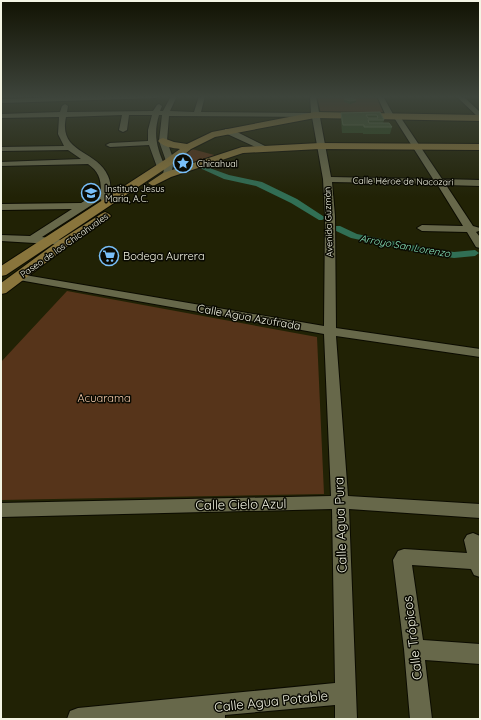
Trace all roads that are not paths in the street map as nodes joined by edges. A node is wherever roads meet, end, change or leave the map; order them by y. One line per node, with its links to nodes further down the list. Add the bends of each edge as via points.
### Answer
1 (61, 130): 15 (street)
2 (152, 130): 9 (street)
3 (164, 130): 8 (street)
4 (236, 130): 7 (main road)
5 (317, 130): 11 (street, Avenida Guzmán)
6 (405, 130): 12 (street)
7 (228, 131): 13 (main road); 16 (street)
8 (163, 141): 13 (main road); 20 (street)
9 (152, 143): 10 (street); 20 (street)
10 (110, 145)
11 (320, 146): 12 (main road, Paseo de los Chicahuales); 16 (main road, Paseo de los Chicahuales); 21 (street, Avenida Guzmán)
12 (418, 146): 14 (main road, Paseo de los Chicahuales); 22 (street)
13 (188, 147): 20 (main road)
14 (480, 147)
15 (69, 148): 17 (street); 18 (street)
16 (265, 148): 20 (main road, Paseo de los Chicahuales, via 242,150 190,166)
17 (1, 149)
18 (92, 161): 19 (street); 24 (street, via 104,176)
19 (1, 164)
20 (162, 171): 24 (main road, Paseo de los Chicahuales); 32 (main road, Paseo de los Chicahuales)
21 (327, 179): 22 (street, Calle Héroe de Nacozari); 37 (street, Avenida Guzmán, via 330,216)
22 (439, 182): 23 (street, Calle Héroe de Nacozari); 28 (street)
23 (480, 183)
24 (105, 198): 25 (street, Paseo de los Chicahuales); 31 (main road, Paseo de los Chicahuales)
25 (80, 206): 26 (street); 30 (street, Paseo de los Chicahuales)
26 (1, 208)
27 (422, 228): 28 (street)
28 (475, 229): 33 (street)
29 (1, 238): 30 (street)
30 (32, 239): 31 (street)
31 (48, 240): 32 (street); 34 (main road, Paseo de los Chicahuales)
32 (64, 243): 35 (main road, Paseo de los Chicahuales)
33 (480, 245)
34 (1, 272)
35 (20, 277): 36 (main road, Paseo de los Chicahuales); 37 (street, Calle Agua Azufrada)
36 (1, 290)
37 (330, 331): 38 (street, Calle Agua Azufrada); 39 (street, Calle Agua Pura)
38 (480, 353)
39 (340, 502): 40 (street, Calle Cielo Azul); 41 (street, Calle Cielo Azul); 46 (street, Calle Agua Pura)
40 (1, 510)
41 (480, 511)
42 (474, 540): 43 (street)
43 (479, 566): 44 (street, Calle Trópicos, via 404,557 402,560)
44 (414, 649): 45 (street); 50 (street, Calle Trópicos)
45 (480, 654)
46 (345, 693): 47 (street, Calle Agua Potable); 49 (street, Calle Agua Pura)
47 (213, 713): 48 (street, Calle Agua Potable)
48 (78, 719)
49 (346, 719)
50 (421, 719)

